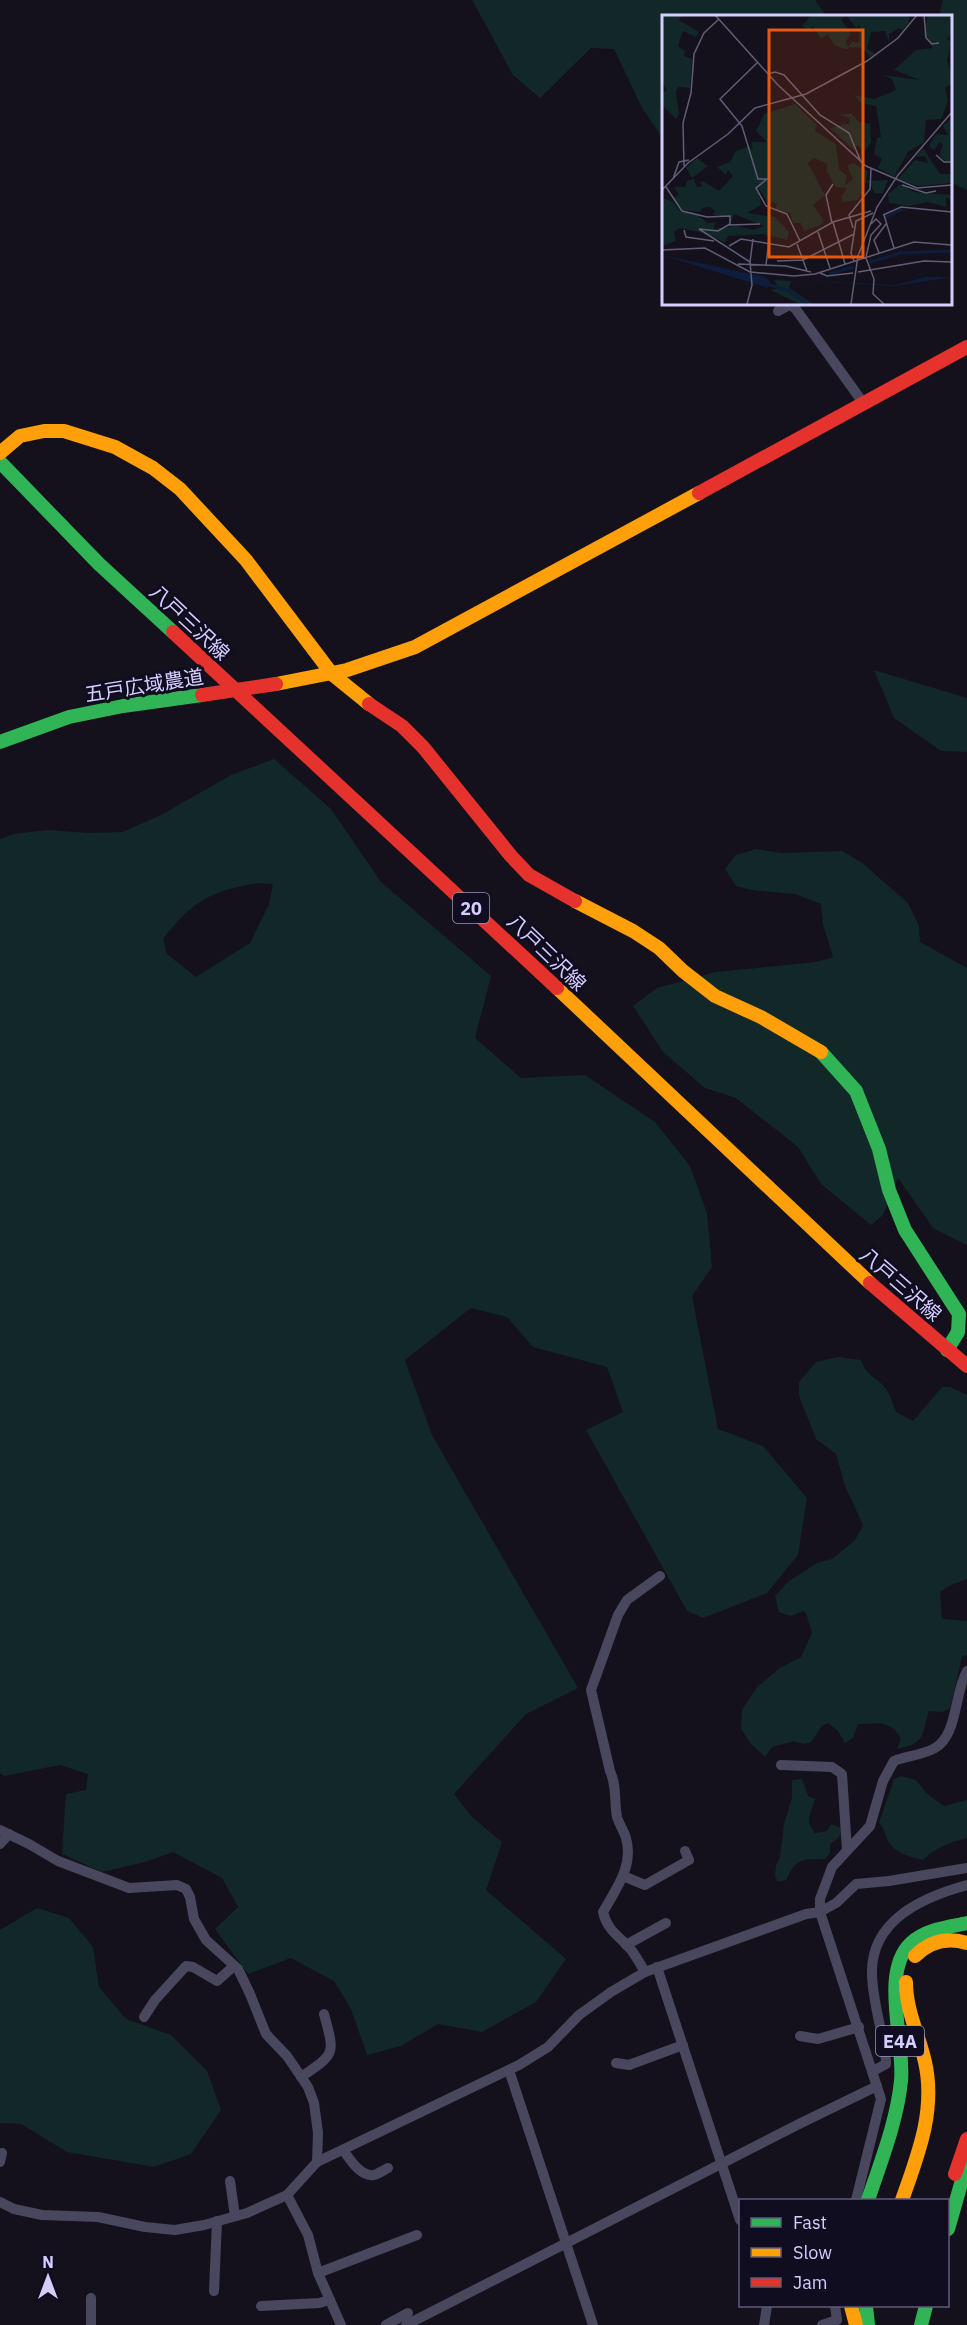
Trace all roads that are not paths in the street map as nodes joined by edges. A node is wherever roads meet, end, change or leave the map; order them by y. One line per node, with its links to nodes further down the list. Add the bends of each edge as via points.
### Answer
1 (778, 311): 3 (street, via 789,304 795,308)
2 (967, 347): 3 (main road, 五戸広域農道)
3 (864, 404): 6 (main road, 五戸広域農道, via 415,647 384,661)
4 (0, 453): 6 (main road, via 20,436 64,431 115,447 153,468 180,489 246,560)
5 (0, 462): 8 (main road, 八戸三沢線 / 20, via 99,564 487,922 860,1275)
6 (332, 674): 7 (main road, 五戸広域農道, bridge, via 69,717); 8 (main road, via 402,726 423,747 529,874 633,931 715,996 821,1052 839,1070 856,1091 906,1230 959,1314 958,1332)
7 (0, 742)
8 (947, 1350): 9 (main road, 八戸三沢線 / 20)
9 (967, 1366)
10 (660, 1576): 18 (street, via 622,1607 591,1690 615,1783 617,1818 626,1839 628,1856)
11 (967, 1671): 15 (street, via 950,1731 932,1750 894,1761 883,1782 870,1826)
12 (781, 1765): 15 (street, via 832,1767 842,1774)
13 (4, 1832): 14 (street); 25 (street, via 57,1861 129,1888 177,1885 186,1889 194,1919 206,1940)
14 (0, 1844)
15 (847, 1850): 20 (street, via 826,1880)
16 (685, 1851): 18 (street, via 689,1860 645,1885)
17 (967, 1868): 20 (street, via 856,1884)
18 (623, 1876): 24 (street, via 603,1912 612,1933)
19 (967, 1886): 35 (street, via 939,1893 908,1909 886,1928 873,1957 872,1972 886,2064)
20 (820, 1912): 26 (street); 30 (street)
21 (666, 1923): 24 (street)
22 (967, 1923): 48 (main road, E4A, via 945,1925 924,1933 899,1960 894,1991 901,2081)
23 (967, 1943): 49 (main road, E4A, via 945,1940 927,1945 915,1956 908,1971 907,2001 926,2065 930,2094 925,2128)
24 (626, 1945): 27 (street)
25 (234, 1966): 29 (street, via 217,1981 186,1966); 36 (street, via 266,2034)
26 (657, 1966): 27 (street); 32 (street)
27 (645, 1972): 34 (street, via 579,2015 548,2047)
28 (324, 2014): 36 (street, via 333,2045 328,2058)
29 (144, 2016)
30 (859, 2027): 31 (street, via 818,2039); 35 (street)
31 (800, 2036)
32 (683, 2045): 33 (street, via 629,2065); 42 (street)
33 (616, 2063)
34 (509, 2070): 40 (street); 57 (street)
35 (873, 2071): 37 (street)
36 (301, 2076): 41 (street, via 314,2103)
37 (877, 2086): 42 (street); 47 (street, via 881,2099)
38 (967, 2127): 43 (main road)
39 (967, 2139): 43 (main road)
40 (343, 2150): 41 (street); 44 (street, via 367,2174)
41 (317, 2162): 46 (street)
42 (722, 2163): 52 (street); 57 (street)
43 (964, 2164): 50 (main road); 55 (main road)
44 (388, 2168)
45 (230, 2181): 53 (street)
46 (287, 2195): 53 (street); 58 (street, via 308,2235)
47 (856, 2199)
48 (868, 2199)
49 (903, 2199)
50 (949, 2199)
51 (0, 2202): 54 (street, via 42,2215 98,2217 175,2230)
52 (739, 2214)
53 (235, 2216): 54 (street)
54 (217, 2221): 59 (street)
55 (949, 2225)
56 (417, 2235): 58 (street)
57 (566, 2244): 72 (street); 73 (street)
58 (318, 2273): 61 (street)
59 (214, 2291)
60 (91, 2298): 69 (street)
61 (330, 2300): 62 (street, via 319,2304); 70 (street)
62 (261, 2306)
63 (767, 2307): 74 (street)
64 (836, 2307): 75 (street, via 837,2320)
65 (850, 2307): 76 (main road)
66 (866, 2307): 77 (main road)
67 (922, 2308): 78 (main road); 79 (main road)
68 (408, 2313): 71 (street)
69 (91, 2325)
70 (341, 2325)
71 (386, 2325)
72 (406, 2325)
73 (593, 2325)
74 (764, 2325)
75 (822, 2325)
76 (856, 2325)
77 (868, 2325)
78 (914, 2325)
79 (921, 2325)

